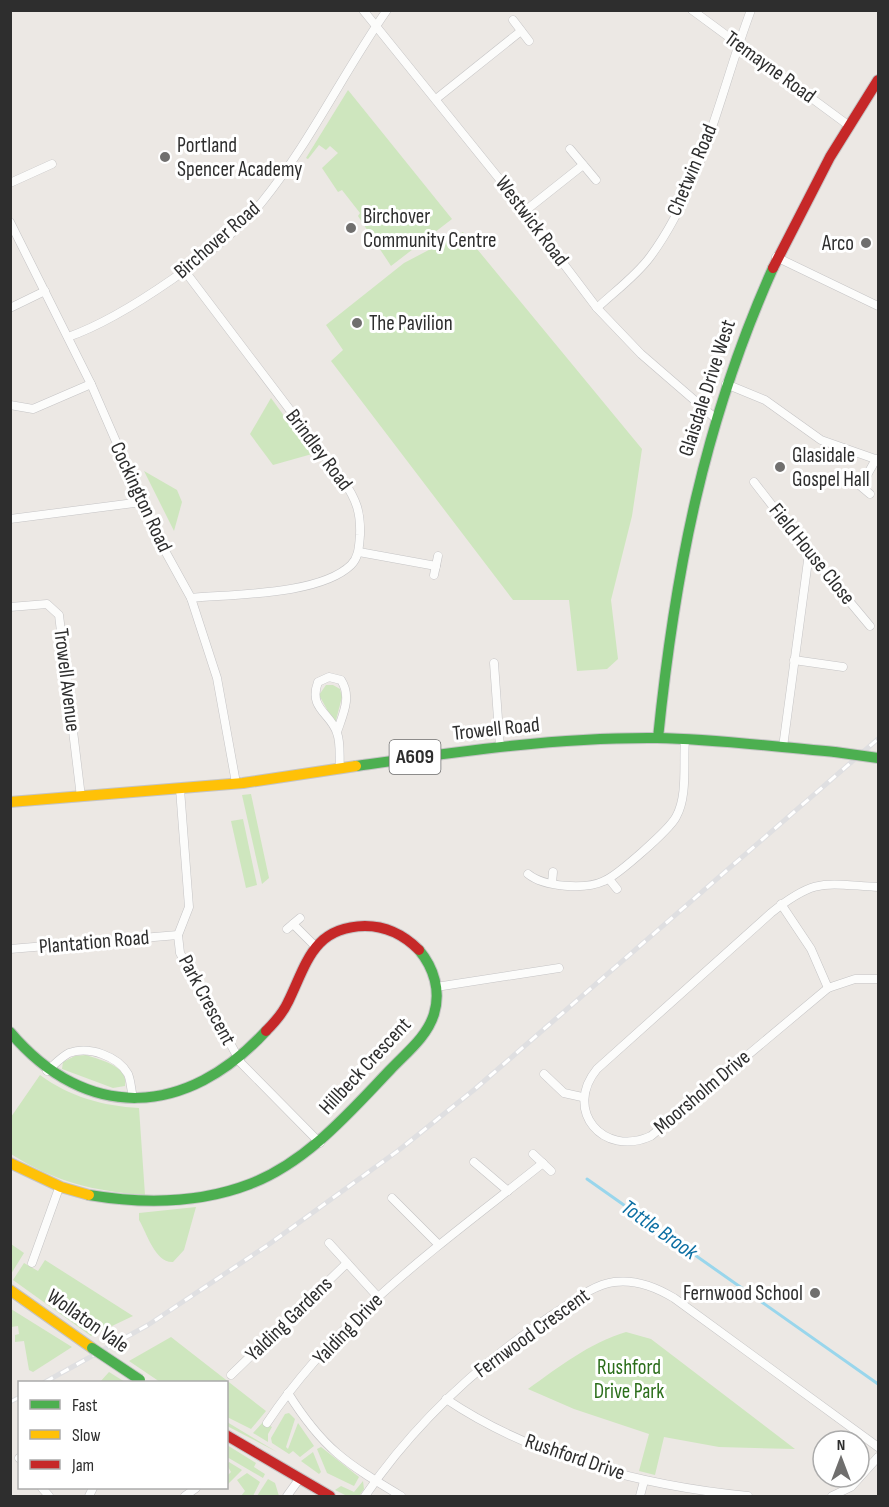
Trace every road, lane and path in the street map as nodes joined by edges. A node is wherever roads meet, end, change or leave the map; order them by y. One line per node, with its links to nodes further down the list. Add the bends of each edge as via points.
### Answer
1 (363, 10): 6 (street, Westwick Road)
2 (387, 10): 6 (street, Birchover Road)
3 (692, 10): 9 (street, Tremayne Road)
4 (751, 10): 9 (street, Chetwin Road)
5 (513, 21): 7 (street)
6 (376, 26): 11 (street, Westwick Road); 21 (street, Birchover Road, via 299,151 261,203)
7 (521, 31): 8 (street); 11 (street)
8 (529, 41)
9 (739, 44): 12 (street, Tremayne Road); 25 (street, Chetwin Road, via 678,208 650,258)
10 (879, 80): 12 (street, Glaisdale Drive West)
11 (436, 99): 18 (street, Westwick Road)
12 (848, 125): 20 (street, Glaisdale Drive West)
13 (570, 149): 15 (street)
14 (52, 164): 17 (street)
15 (583, 165): 16 (street); 18 (street)
16 (596, 180)
17 (10, 183)
18 (525, 211): 25 (street, Westwick Road)
19 (10, 222): 22 (street, Cockington Road)
20 (776, 257): 23 (street); 28 (street, Glaisdale Drive West)
21 (184, 270): 26 (street, Birchover Road); 38 (street, Brindley Road, via 357,501)
22 (45, 291): 24 (street); 26 (street, Cockington Road)
23 (879, 306)
24 (10, 308)
25 (597, 308): 30 (street, Westwick Road, via 641,354)
26 (68, 338): 27 (street, Cockington Road)
27 (91, 384): 29 (street, via 33,409); 36 (street, Cockington Road)
28 (726, 384): 30 (street, Glaisdale Drive West); 31 (street, via 765,400 821,440)
29 (10, 405)
30 (715, 418): 50 (street, Glaisdale Drive West, via 683,540 665,657)
31 (877, 459): 34 (street)
32 (850, 478): 34 (street)
33 (754, 482): 39 (street, Field House Close)
34 (861, 486): 35 (street)
35 (870, 494)
36 (142, 502): 37 (street); 43 (street, Cockington Road)
37 (10, 519)
38 (359, 552): 41 (street); 43 (street, via 352,564 321,584)
39 (809, 553): 45 (street, Field House Close); 46 (street)
40 (438, 556): 41 (street)
41 (436, 566): 42 (street)
42 (434, 574)
43 (191, 597): 56 (street, Cockington Road, via 217,678)
44 (10, 607): 58 (street, Trowell Avenue, via 47,604 59,615)
45 (870, 626)
46 (794, 660): 48 (street); 53 (street)
47 (494, 663): 52 (street)
48 (843, 667)
49 (337, 732): 49 (street, via 314,693 318,682 329,677 341,680 347,690); 55 (street)
50 (658, 738): 51 (street, Trowell Road / A609); 52 (street, Trowell Road / A609)
51 (685, 739): 53 (street, Trowell Road / A609); 62 (street, via 682,798 677,815 666,830)
52 (500, 747): 55 (street, Trowell Road / A609)
53 (783, 747): 54 (street, Trowell Road / A609, bridge)
54 (879, 758)
55 (340, 768): 56 (street, Trowell Road / A609)
56 (236, 783): 57 (street, Trowell Road / A609)
57 (180, 789): 58 (street, Trowell Road / A609); 68 (street, Park Crescent, via 189,909)
58 (81, 797): 59 (street, Trowell Road / A609)
59 (10, 802)
60 (553, 872): 63 (street)
61 (528, 874): 63 (street, via 540,882)
62 (609, 879): 63 (street, via 587,885); 65 (street)
63 (552, 883)
64 (879, 887): 66 (street, via 813,885)
65 (617, 889)
66 (781, 904): 74 (street, via 801,930); 79 (street, via 597,1069)
67 (300, 918): 69 (street, via 290,926)
68 (178, 934): 70 (street, Plantation Road); 76 (street, Park Crescent, via 180,953)
69 (315, 946): 73 (street, Hillbeck Crescent, via 339,930 382,927 405,938 422,953); 76 (street, Hillbeck Crescent, via 285,1009)
70 (10, 949)
71 (559, 968): 73 (street, via 547,974)
72 (879, 979): 74 (street, Moorsholm Drive, via 855,979)
73 (436, 987): 81 (street, Hillbeck Crescent, via 437,1006 425,1033)
74 (828, 988): 79 (street, Moorsholm Drive, via 645,1139 624,1143 604,1137 592,1124)
75 (10, 1032): 77 (street, Hillbeck Crescent)
76 (238, 1059): 80 (street, Hillbeck Crescent, via 187,1089); 81 (street, Park Crescent)
77 (47, 1071): 80 (street, Hillbeck Crescent, via 84,1090); 80 (street, via 70,1053 94,1052 122,1067 130,1079)
78 (544, 1074): 79 (street, via 564,1093)
79 (582, 1097)
80 (133, 1098)
81 (320, 1143): 87 (street, Hillbeck Crescent, via 253,1182 198,1197 135,1202)
82 (533, 1154): 85 (street)
83 (474, 1162): 88 (street)
84 (10, 1163): 87 (street, Hillbeck Crescent)
85 (543, 1163): 86 (street); 88 (street, Yalding Drive)
86 (551, 1171)
87 (60, 1188): 92 (street)
88 (508, 1191): 91 (street, Yalding Drive)
89 (392, 1198): 91 (street)
90 (329, 1243): 93 (street, Yalding Gardens)
91 (438, 1244): 95 (street, Yalding Drive)
92 (32, 1263)
93 (347, 1263): 95 (street, Yalding Gardens); 96 (street, Yalding Gardens)
94 (10, 1290): 97 (street, Wollaton Vale, bridge)
95 (378, 1297): 98 (street, Yalding Drive)
96 (231, 1375)
97 (140, 1381)
98 (288, 1393): 100 (street, Yalding Drive); 106 (street, via 307,1424 332,1452)
99 (446, 1399): 102 (street, Fernwood Crescent, via 496,1354 590,1290 615,1282 633,1282 674,1298); 105 (street, Rushford Drive, via 541,1447); 106 (street, Fernwood Crescent, via 407,1440)
100 (267, 1423)
101 (228, 1436): 104 (street)
102 (879, 1447)
103 (879, 1457): 113 (street, via 851,1487)
104 (300, 1478): 107 (street); 108 (street)
105 (644, 1480): 111 (street); 112 (street, Rushford Drive)
106 (376, 1481): 109 (street, Fernwood Crescent); 110 (street)
107 (286, 1497)
108 (330, 1497)
109 (365, 1497)
110 (401, 1497)
111 (640, 1497)
112 (748, 1497)
113 (832, 1497)

